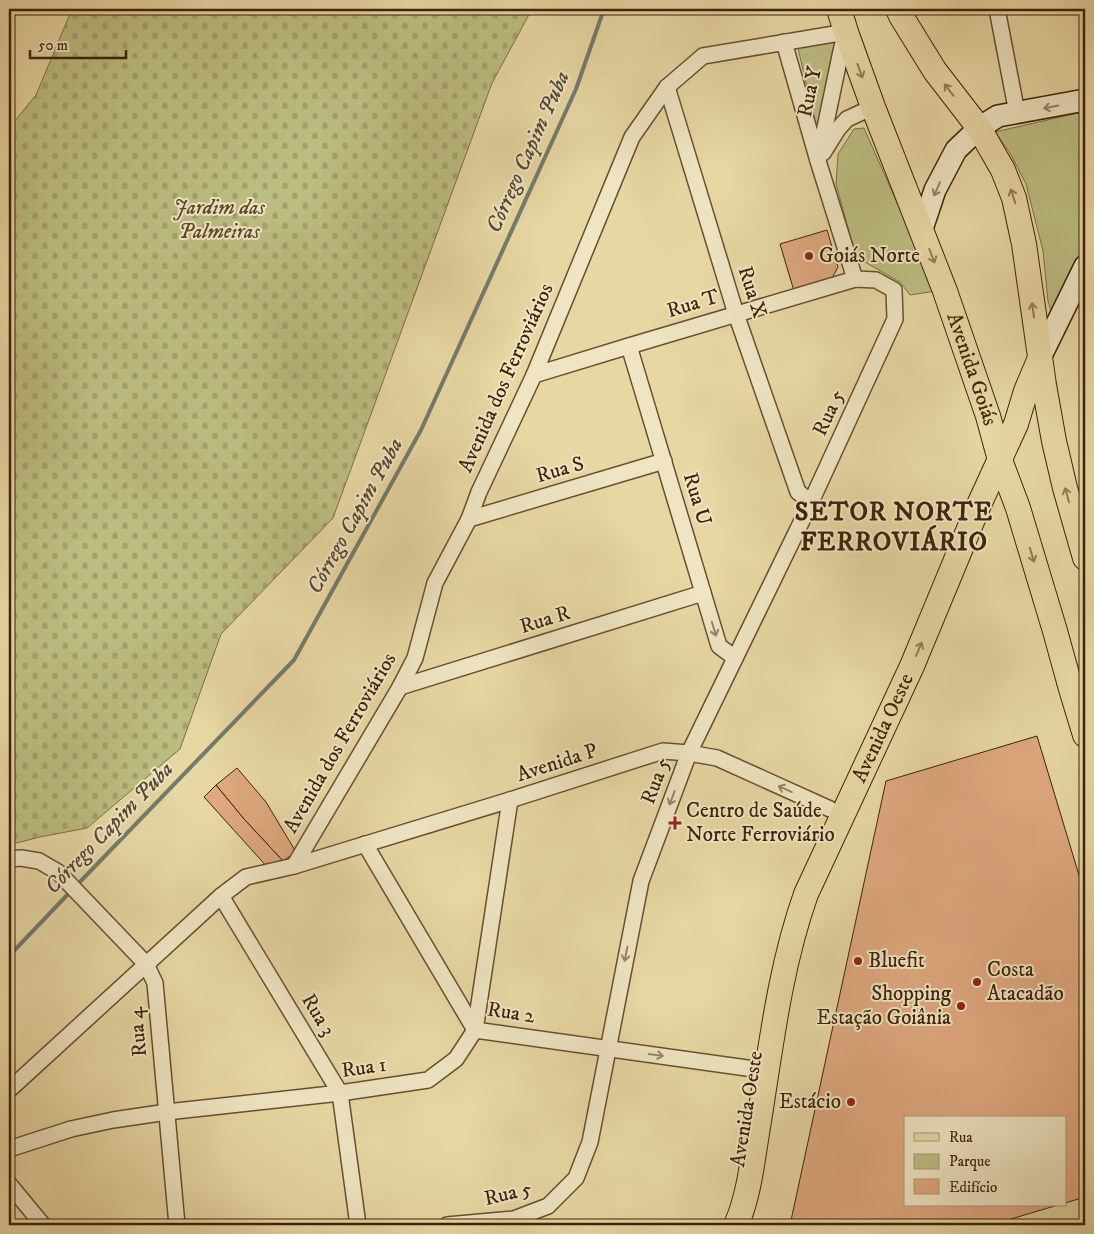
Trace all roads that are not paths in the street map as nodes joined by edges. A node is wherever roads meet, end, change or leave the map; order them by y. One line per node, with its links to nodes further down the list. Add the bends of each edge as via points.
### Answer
1 (839, 9): 4 (main road, Avenida Goiás)
2 (898, 9): 10 (main road, one-way to 2, via 935,71)
3 (997, 9): 9 (street)
4 (846, 32): 5 (street, Avenida dos Ferroviários); 8 (main road, Avenida Goiás, one-way to 8); 11 (street, Rua Y)
5 (784, 42): 6 (street, Avenida dos Ferroviários, via 703,56); 11 (street, Rua Y)
6 (667, 87): 16 (street, Rua X); 19 (street, Avenida dos Ferroviários, via 632,137)
7 (1084, 102): 9 (main road, one-way to 9)
8 (873, 106): 11 (street, Rua Y, via 847,119); 12 (main road, Avenida Goiás)
9 (1017, 113): 10 (main road, via 998,116)
10 (979, 128): 12 (main road, one-way to 12, via 956,150 935,190); 18 (main road, one-way to 10, via 1014,198 1003,170)
11 (818, 161): 14 (street, Rua Y)
12 (922, 229): 20 (main road, Avenida Goiás, one-way to 20)
13 (1085, 266): 18 (main road)
14 (855, 279): 15 (street, Rua T, via 876,280); 16 (street, Rua T)
15 (894, 290): 22 (street, Rua 5, via 896,319)
16 (736, 314): 17 (street, Rua T); 22 (street, Rua X, via 798,492)
17 (629, 346): 19 (street, Rua T); 21 (street, Rua U)
18 (1040, 358): 20 (main road, Avenida Oeste, via 1016,424); 26 (main road, one-way to 18, via 1054,441)
19 (534, 375): 25 (street, Avenida dos Ferroviários, via 478,492)
20 (997, 449): 23 (main road, Avenida Oeste); 24 (main road, Avenida Goiás); 33 (main road, Avenida Oeste)
21 (664, 461): 25 (street, Rua S); 27 (street, Rua U)
22 (811, 502): 28 (street, Rua 5)
23 (978, 507): 24 (main road, via 1003,501); 52 (main road, Avenida Oeste, one-way to 23, via 746,1194 790,949 806,894 912,666)
24 (1018, 508): 30 (main road, Avenida Goiás, one-way to 30)
25 (469, 519): 29 (street, Avenida dos Ferroviários, via 435,583 414,658)
26 (1085, 558)
27 (703, 593): 28 (street, Rua U, one-way to 28, via 719,646); 29 (street, Rua R)
28 (735, 658): 31 (street, Rua 5)
29 (400, 687): 36 (street, Avenida dos Ferroviários)
30 (1085, 735)
31 (689, 752): 32 (street, Avenida P, via 663,751); 33 (street, Avenida P, one-way to 31, via 716,758); 40 (street, Rua 5, one-way to 40, via 641,880)
32 (510, 800): 34 (street, Avenida P); 39 (street, Rua 1)
33 (830, 809): 41 (main road, Avenida Oeste, via 782,922)
34 (365, 844): 36 (street, Avenida P); 39 (street, Rua 2)
35 (9, 859): 38 (street, Rua 4, via 39,861 58,872)
36 (294, 866): 37 (street, Avenida dos Ferroviários, via 246,877)
37 (220, 896): 38 (street, Avenida dos Ferroviários); 43 (street, Rua 3)
38 (146, 964): 42 (street, Avenida dos Ferroviários); 44 (street, Rua 4, via 155,983)
39 (475, 1030): 40 (street, Rua 2); 43 (street, Rua 1, via 456,1059 428,1080)
40 (607, 1049): 41 (street, Rua 2, one-way to 41); 50 (street, Rua 5, via 590,1142 576,1178 548,1206 514,1219)
41 (754, 1069): 51 (main road, Avenida Oeste, via 739,1164)
42 (9, 1090)
43 (340, 1093): 44 (street, Rua 1); 49 (street, Rua 3)
44 (167, 1112): 45 (street, Rua 1, via 71,1129); 48 (street, Rua 4)
45 (9, 1149)
46 (9, 1184): 47 (street)
47 (43, 1225)
48 (177, 1225)
49 (358, 1225)
50 (447, 1225)
51 (722, 1225)
52 (736, 1225)

